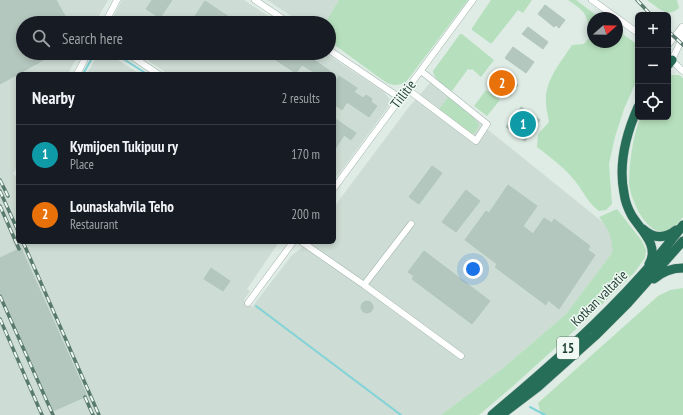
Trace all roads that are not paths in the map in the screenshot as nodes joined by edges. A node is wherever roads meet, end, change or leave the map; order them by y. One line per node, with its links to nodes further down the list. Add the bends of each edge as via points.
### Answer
1 (117, 0): 5 (street)
2 (255, 0): 6 (street)
3 (473, 0): 15 (street, Tiilitie)
4 (592, 0): 8 (street)
5 (109, 16)
6 (279, 16)
7 (683, 26): 9 (street); 11 (street, via 680,43)
8 (635, 31)
9 (671, 41)
10 (336, 55): 20 (street)
11 (671, 58)
12 (84, 60): 17 (street)
13 (137, 60): 18 (street)
14 (671, 62): 16 (street)
15 (421, 71): 19 (street, Tiilitie); 19 (street, via 487,124 476,141)
16 (683, 71)
17 (78, 72)
18 (155, 72)
19 (407, 88): 20 (street, Tiilitie)
20 (400, 98): 22 (street, Tiilitie)
21 (635, 115): 24 (highway, via 622,162 622,183 629,209)
22 (336, 185)
23 (411, 224): 31 (street)
24 (638, 224): 25 (highway, via 649,234 660,238 672,234); 30 (highway, via 651,243 653,251 652,259)
25 (683, 224): 30 (highway, Kotkan valtatie / 15)
26 (683, 240): 33 (highway, Kotkan valtatie / 15)
27 (292, 244): 32 (street)
28 (305, 244): 31 (street)
29 (683, 268): 33 (highway, via 660,274)
30 (640, 277): 35 (highway, Kotkan valtatie / 15, via 593,326)
31 (364, 285): 34 (street)
32 (248, 303)
33 (628, 303): 36 (highway, Kotkan valtatie / 15, via 575,354)
34 (461, 356)
35 (492, 415)
36 (501, 415)

